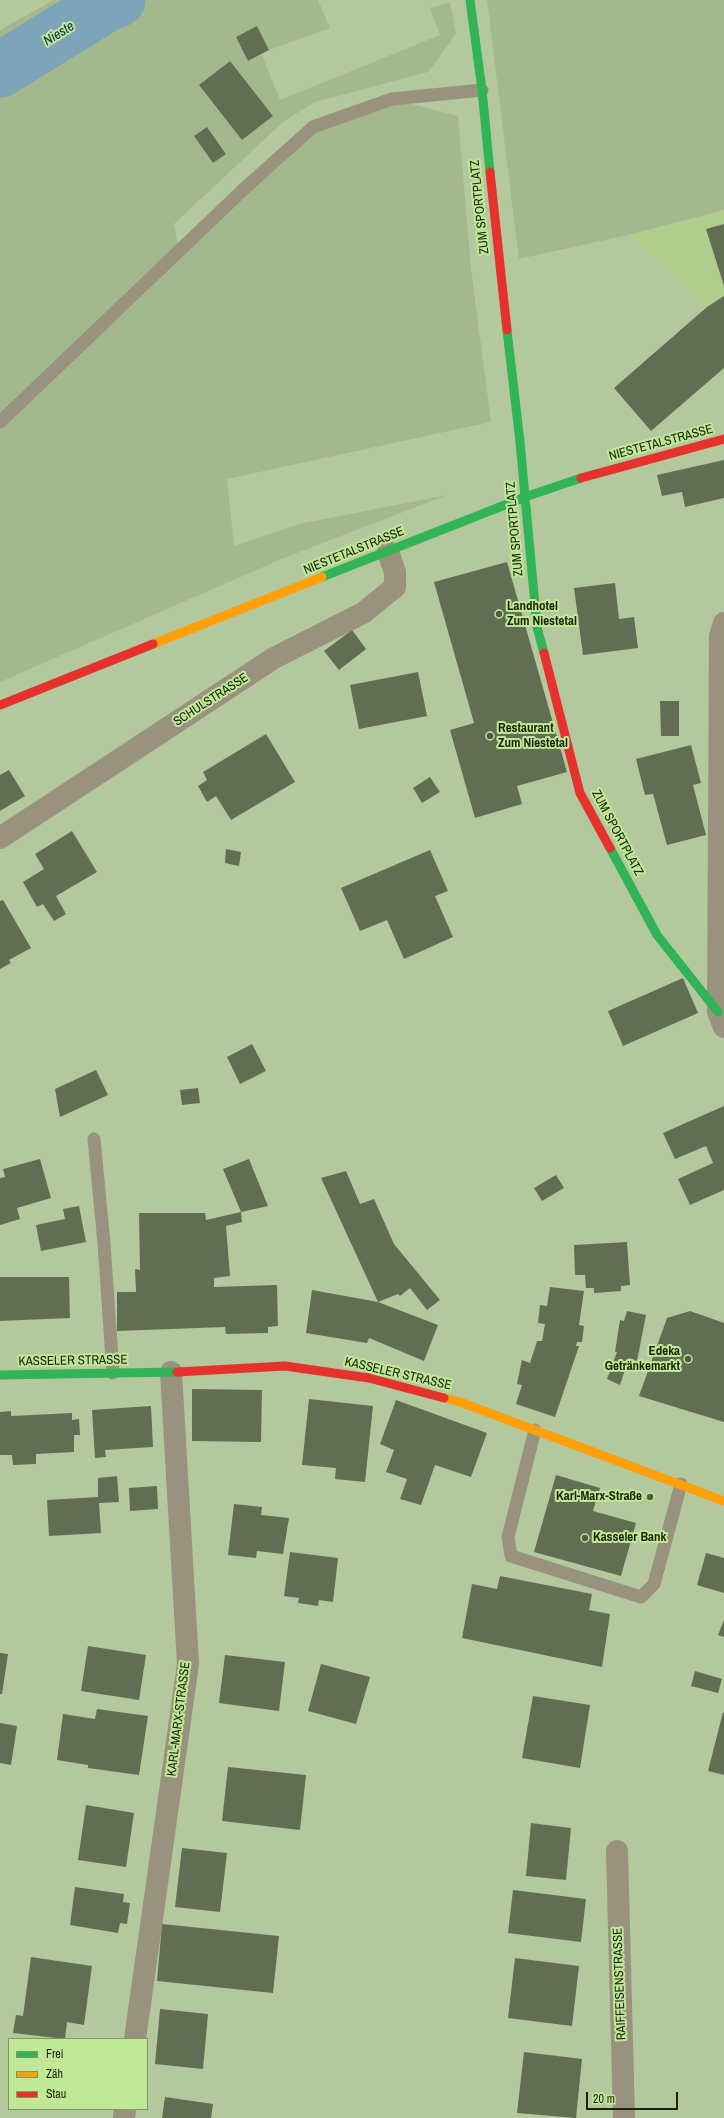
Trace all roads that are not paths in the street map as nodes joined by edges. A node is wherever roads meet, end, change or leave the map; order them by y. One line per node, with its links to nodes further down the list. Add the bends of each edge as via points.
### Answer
1 (470, 0): 2 (main road, ZUM SPORTPLATZ)
2 (482, 90): 3 (lane, via 392,99 313,127 246,187); 5 (main road, ZUM SPORTPLATZ)
3 (0, 422)
4 (724, 439): 5 (main road, NIESTETALSTRASSE, via 576,479)
5 (525, 497): 6 (main road, NIESTETALSTRASSE); 10 (main road, ZUM SPORTPLATZ, via 537,627 580,793 657,935)
6 (388, 552): 8 (main road, NIESTETALSTRASSE); 9 (street, SCHULSTRASSE, via 395,572 395,587 363,613 274,658)
7 (724, 623): 10 (street, via 720,636)
8 (0, 705)
9 (0, 838)
10 (721, 1020)
11 (94, 1139): 13 (lane)
12 (171, 1372): 13 (main road, KASSELER STRASSE); 15 (main road, KASSELER STRASSE, via 285,1366 369,1378 460,1402); 19 (street, KARL-MARX-STRASSE, via 188,1664)
13 (113, 1373): 14 (main road, KASSELER STRASSE)
14 (0, 1375)
15 (535, 1430): 16 (main road, KASSELER STRASSE); 16 (lane, via 508,1537 511,1556 641,1597 654,1584)
16 (681, 1484): 17 (main road, KASSELER STRASSE)
17 (724, 1501)
18 (617, 1851): 20 (street, RAIFFEISENSTRASSE)
19 (135, 2038)
20 (624, 2118)

